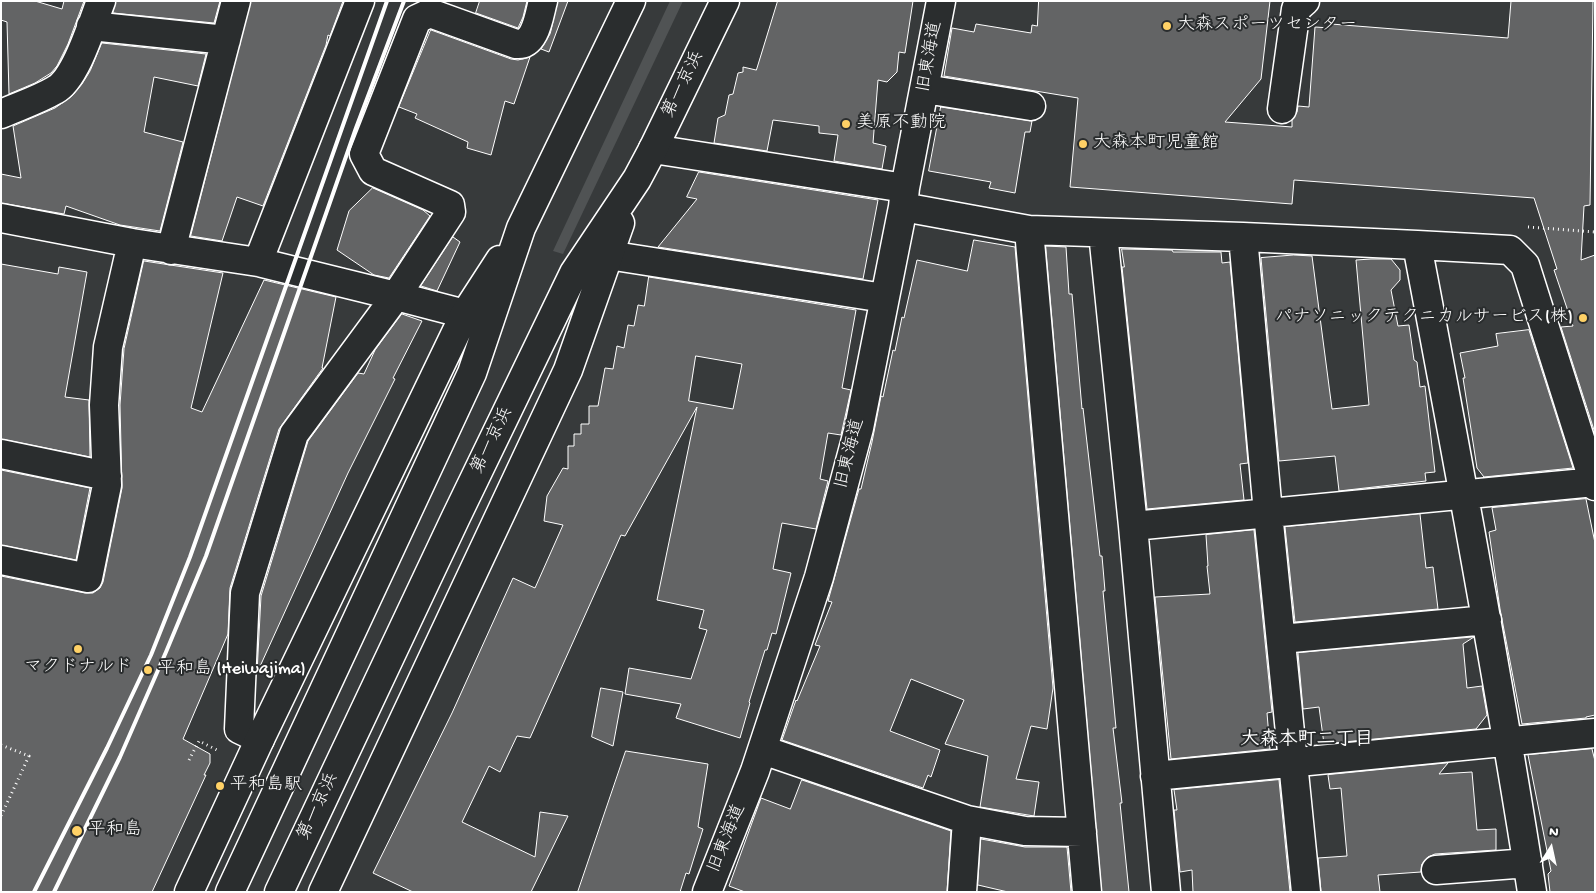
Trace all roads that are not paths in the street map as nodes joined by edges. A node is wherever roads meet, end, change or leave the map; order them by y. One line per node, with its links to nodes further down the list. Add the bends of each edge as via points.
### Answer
1 (101, 1): 9 (main road)
2 (236, 1): 10 (main road)
3 (360, 1): 27 (main road)
4 (543, 1): 28 (main road, via 533,35 522,44 430,13 416,20 364,155 373,171 450,205 451,209)
5 (631, 1): 19 (main road)
6 (725, 1): 15 (main road, 第一京浜)
7 (941, 1): 11 (main road, 旧東海道)
8 (1305, 1): 13 (main road, via 1296,9)
9 (91, 26): 10 (main road); 14 (main road, via 64,83 56,90)
10 (226, 40): 25 (main road)
11 (925, 89): 12 (main road); 17 (main road, 旧東海道)
12 (1031, 106)
13 (1282, 109)
14 (1, 114)
15 (653, 149): 16 (main road, 第一京浜); 17 (main road)
16 (637, 179): 26 (main road); 52 (main road, 第一京浜, via 574,273)
17 (904, 197): 20 (main road); 29 (main road, 旧東海道)
18 (1, 218): 23 (main road)
19 (521, 228): 30 (main road); 51 (main road, via 472,373)
20 (1029, 230): 21 (main road); 47 (main road)
21 (1103, 233): 22 (main road); 36 (main road)
22 (1243, 237): 24 (main road); 35 (main road)
23 (132, 243): 25 (main road); 32 (main road, via 108,347 104,405)
24 (1417, 245): 33 (main road, via 1510,250 1525,265); 34 (main road)
25 (171, 250): 27 (main road)
26 (608, 255): 29 (main road); 53 (main road, via 568,370)
27 (258, 262): 28 (main road)
28 (396, 296): 30 (main road); 41 (main road, via 294,434 245,593 239,729)
29 (884, 298): 43 (main road, 旧東海道, via 859,428 819,577)
30 (465, 314): 41 (main road)
31 (1, 454): 32 (main road)
32 (107, 476): 37 (main road, via 88,578)
33 (1594, 484): 34 (main road)
34 (1464, 494): 35 (main road); 38 (main road)
35 (1268, 513): 36 (main road); 39 (main road)
36 (1133, 526): 45 (main road)
37 (1, 560)
38 (1487, 620): 39 (main road); 42 (main road)
39 (1281, 640): 44 (main road)
40 (1595, 733): 42 (main road)
41 (260, 739): 50 (main road)
42 (1508, 742): 44 (main road); 48 (main road)
43 (763, 750): 46 (main road); 54 (main road, 旧東海道)
44 (1293, 763): 45 (main road); 58 (main road)
45 (1155, 776): 57 (main road)
46 (967, 820): 47 (main road, via 1025,831); 55 (main road)
47 (1082, 832): 56 (main road)
48 (1528, 863): 49 (main road); 59 (main road)
49 (1436, 870)
50 (189, 892)
51 (230, 892)
52 (279, 892)
53 (323, 892)
54 (707, 892)
55 (962, 892)
56 (1087, 892)
57 (1166, 892)
58 (1306, 892)
59 (1532, 892)

